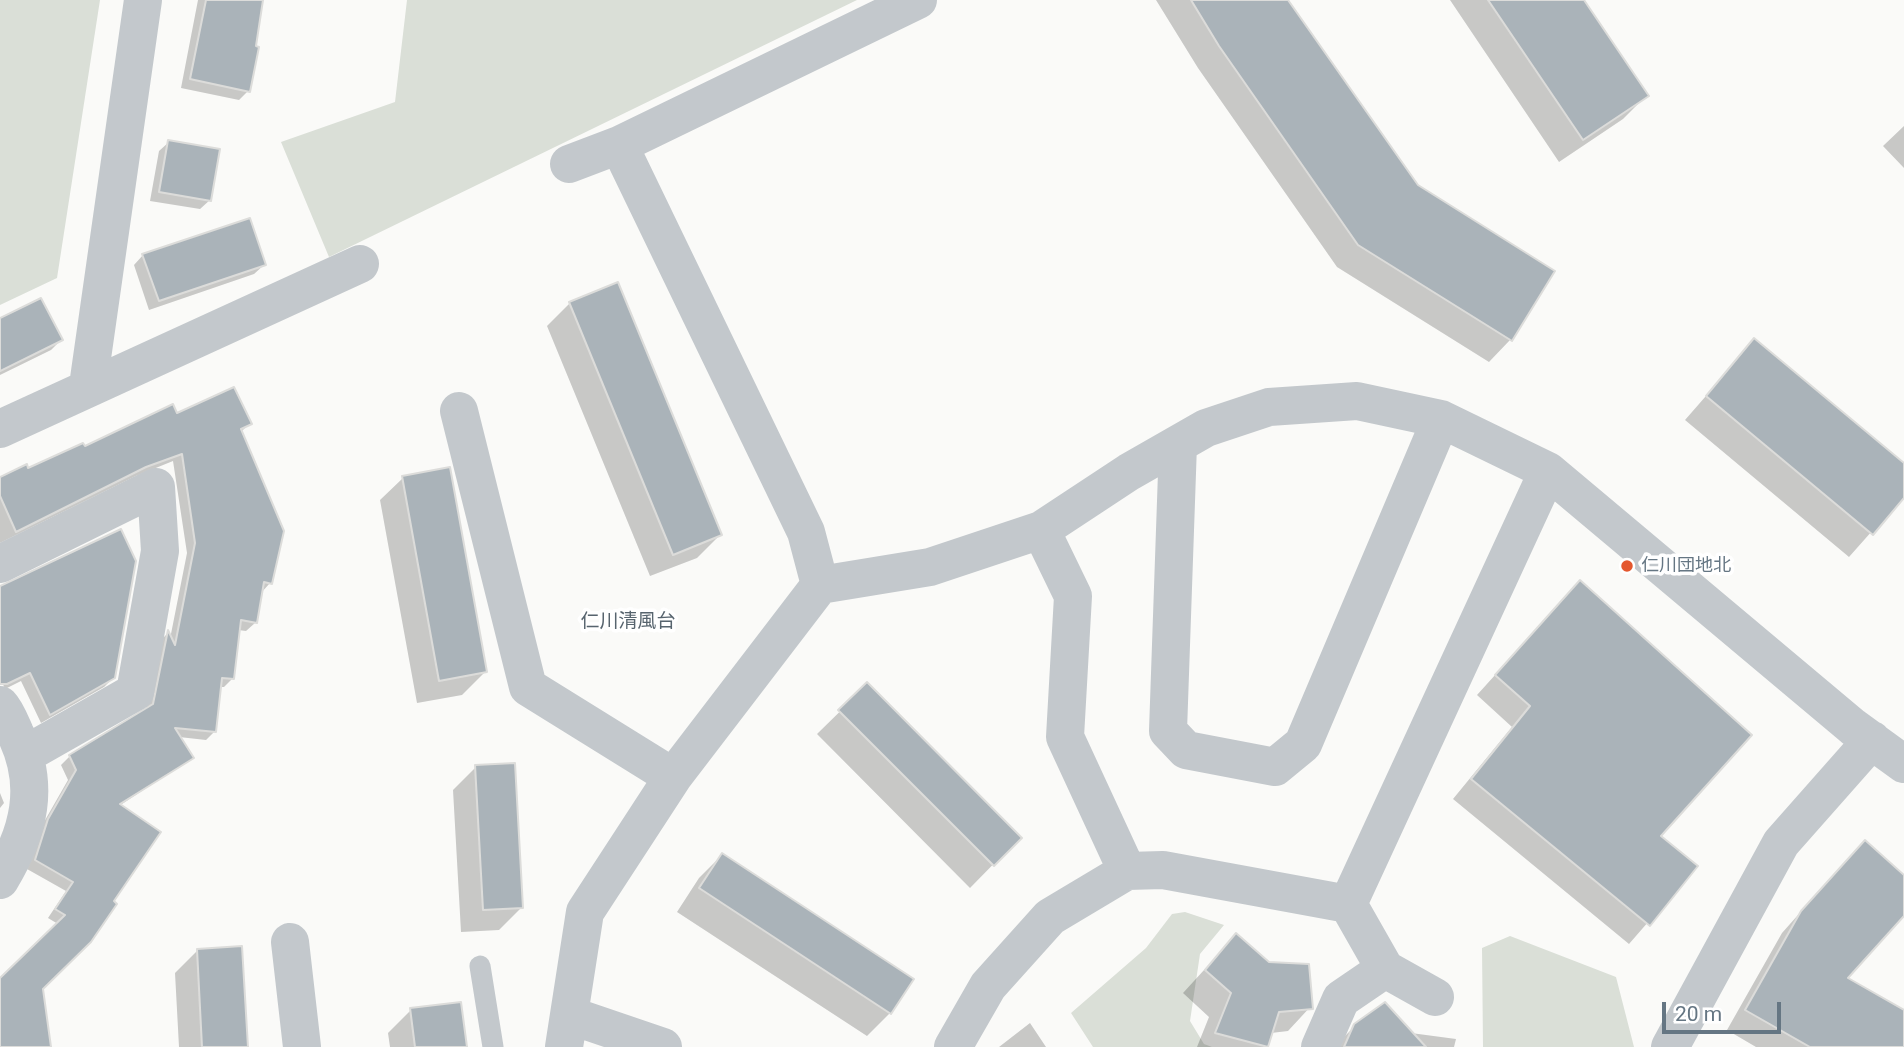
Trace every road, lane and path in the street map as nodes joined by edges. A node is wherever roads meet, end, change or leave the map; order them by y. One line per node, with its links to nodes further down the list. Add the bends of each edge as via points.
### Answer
1 (143, 0): 6 (street)
2 (918, 0): 3 (street)
3 (619, 145): 4 (street); 14 (street, via 806,532)
4 (569, 164)
5 (360, 264): 6 (street)
6 (88, 386): 9 (street)
7 (459, 411): 19 (street, via 528,687)
8 (1441, 419): 10 (street, via 1357,401 1269,407 1206,428); 10 (street, via 1303,744 1275,767 1186,750 1168,732); 11 (street)
9 (0, 429)
10 (1178, 444): 12 (street)
11 (1548, 471): 16 (street); 23 (street)
12 (1041, 530): 14 (street, via 930,567); 21 (street, via 1073,596 1065,737)
13 (0, 564): 17 (street, via 156,487 160,551 135,692)
14 (820, 585): 19 (street)
15 (0, 705): 17 (street)
16 (1872, 740): 18 (street); 34 (street, via 1781,843)
17 (26, 754): 20 (street, via 31,803)
18 (1904, 764)
19 (673, 777): 28 (street, via 585,912)
20 (10, 848): 22 (street, via 14,857)
21 (1127, 871): 23 (street, via 1163,870); 32 (street, via 1050,917 988,986)
22 (0, 880)
23 (1348, 904): 26 (street)
24 (290, 942): 29 (street)
25 (480, 967): 30 (lane)
26 (1385, 970): 27 (street); 33 (street, via 1341,999)
27 (1435, 997)
28 (567, 1031): 31 (street)
29 (302, 1047)
30 (493, 1047)
31 (663, 1047)
32 (953, 1047)
33 (1320, 1047)
34 (1670, 1047)

